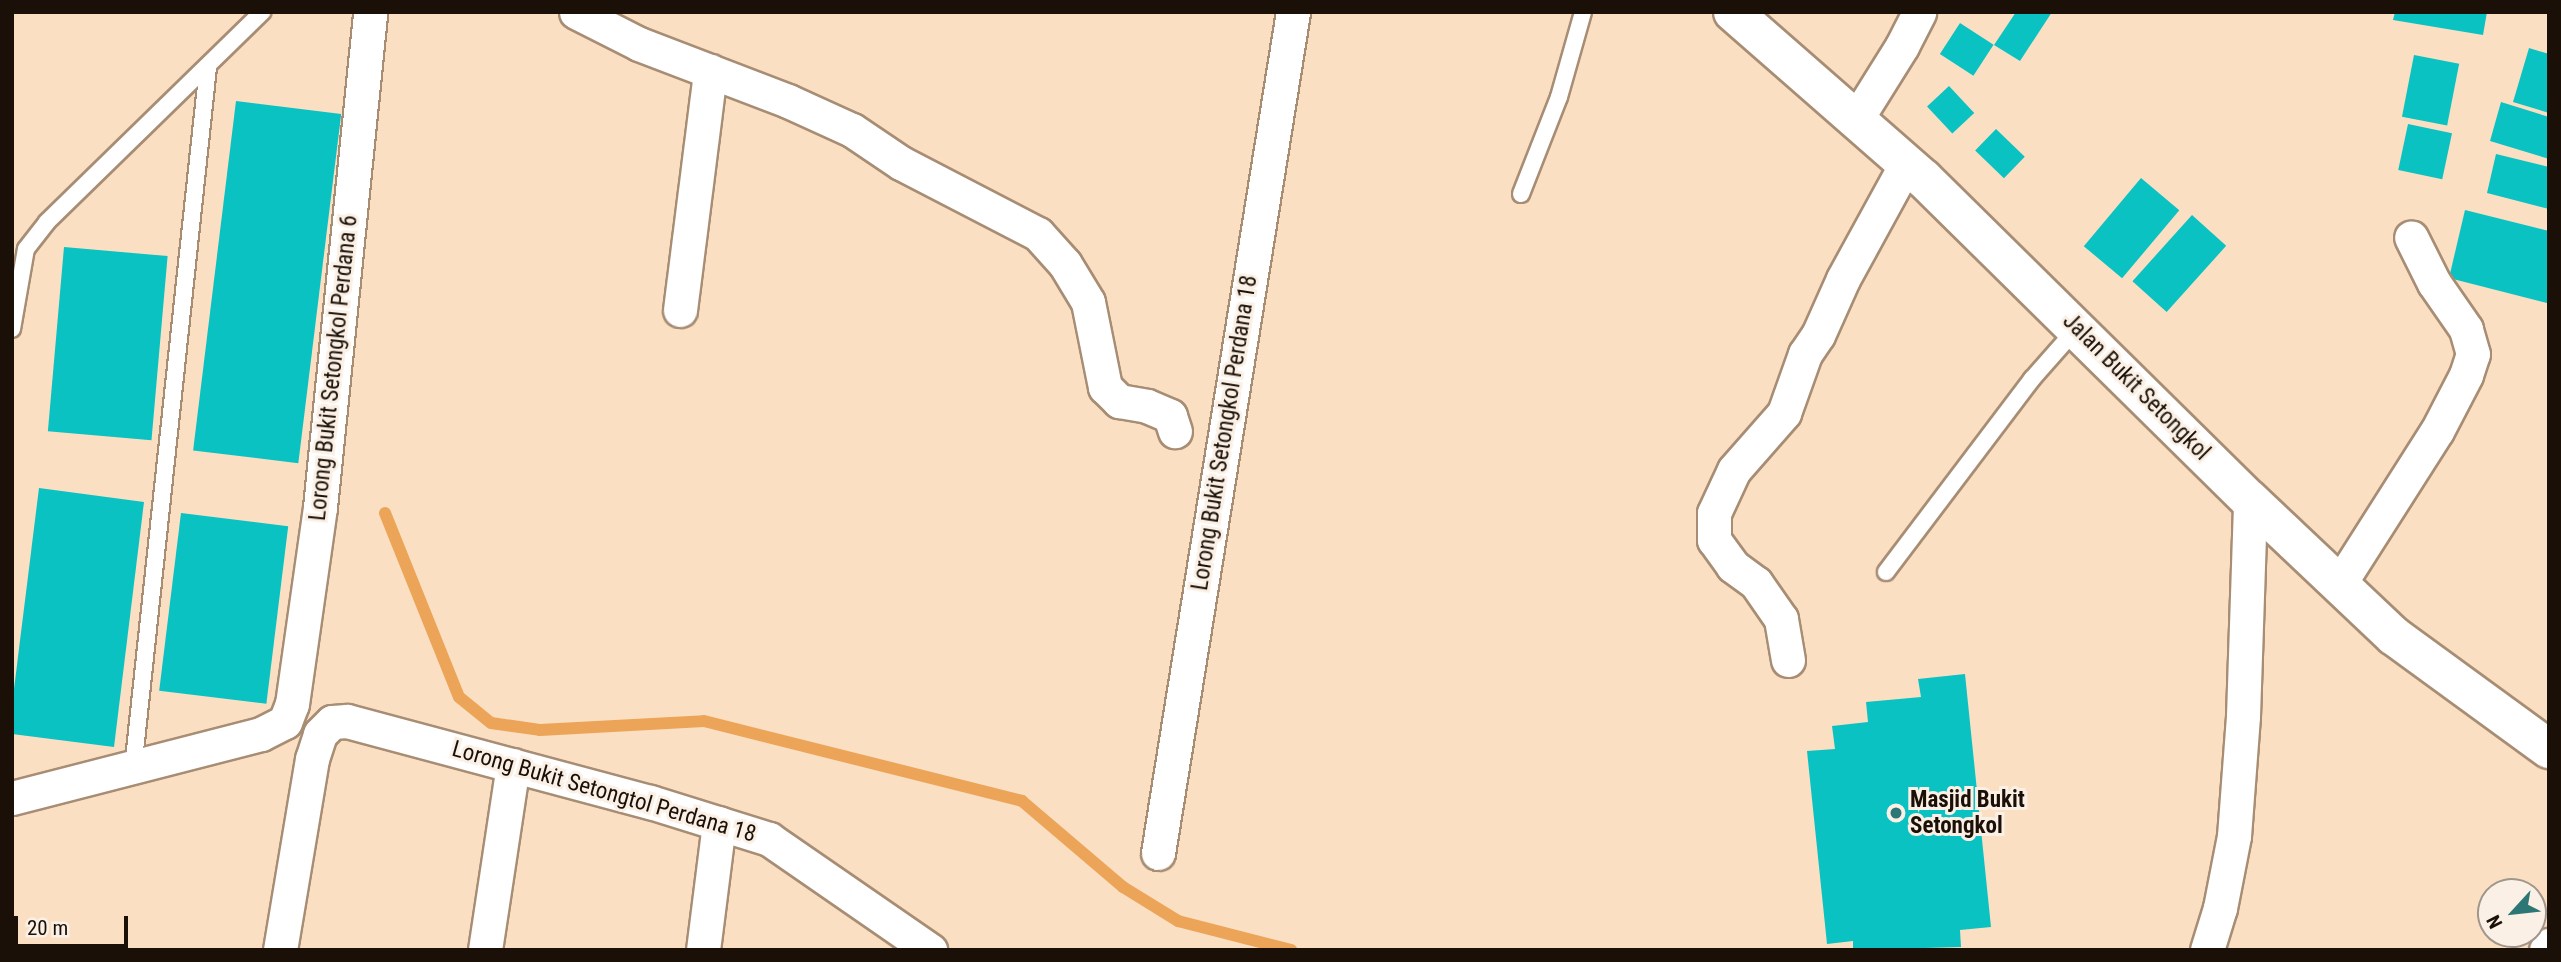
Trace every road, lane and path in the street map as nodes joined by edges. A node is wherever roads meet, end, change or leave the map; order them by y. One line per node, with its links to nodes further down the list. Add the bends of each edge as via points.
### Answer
1 (262, 12): 8 (lane)
2 (370, 12): 24 (street, Lorong Bukit Setongkol Perdana 6, via 320,508 292,704 285,722 261,733)
3 (576, 12): 9 (street, via 639,44)
4 (1293, 12): 27 (street, Lorong Bukit Setongkol Perdana 18)
5 (1583, 12): 12 (lane, via 1559,97)
6 (1919, 12): 10 (street)
7 (1743, 16): 10 (street, Jalan Bukit Setongkol)
8 (208, 67): 16 (lane, via 47,222 26,249); 24 (lane)
9 (710, 71): 14 (street); 17 (street, via 852,130 901,163 1038,234 1065,264 1088,302 1105,387 1119,401 1170,416)
10 (1857, 118): 11 (street, Jalan Bukit Setongkol)
11 (1906, 164): 15 (street, Jalan Bukit Setongkol); 21 (street, via 1805,354 1784,413 1734,470 1714,513 1714,540 1733,566 1756,583 1781,619)
12 (1521, 194)
13 (2411, 237): 20 (street, via 2434,283 2466,329 2473,354 2437,431)
14 (680, 310)
15 (2077, 328): 18 (street, Jalan Bukit Setongkol); 19 (lane, via 2032,379)
16 (12, 329)
17 (1175, 431)
18 (2250, 500): 20 (street, Jalan Bukit Setongkol); 33 (street, via 2234,835)
19 (1886, 572)
20 (2340, 583): 22 (street, Jalan Bukit Setongkol, via 2394,636)
21 (1787, 660)
22 (2549, 749)
23 (513, 765): 26 (street, Lorong Bukit Setongtol Perdana 18); 29 (street, Lorong Bukit Setongtol Perdana 18, via 347,721 332,722 320,734 312,759); 30 (street)
24 (133, 769): 25 (street)
25 (12, 798)
26 (719, 823): 31 (street); 32 (street, Lorong Bukit Setongtol Perdana 18, via 769,839)
27 (1158, 853)
28 (2549, 945): 34 (street)
29 (280, 950)
30 (485, 950)
31 (703, 950)
32 (930, 950)
33 (2207, 950)
34 (2546, 950)

